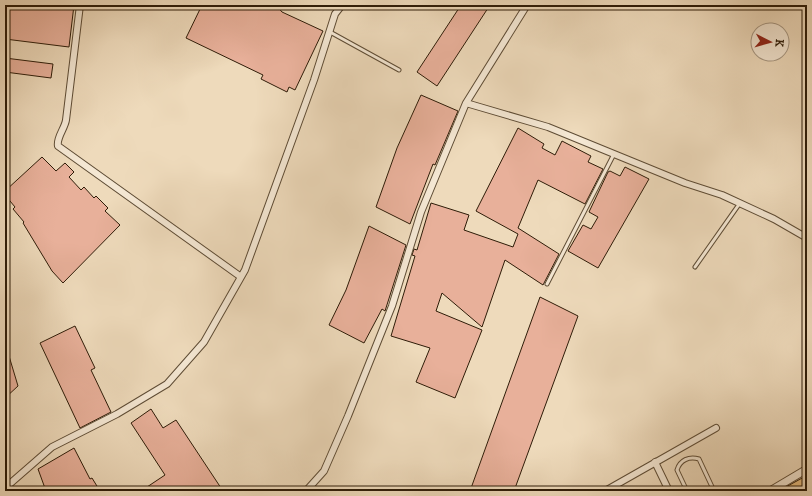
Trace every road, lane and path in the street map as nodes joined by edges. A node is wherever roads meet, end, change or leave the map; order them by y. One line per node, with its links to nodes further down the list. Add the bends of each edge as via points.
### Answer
1 (80, 5): 11 (street, via 66,120 57,141 58,146)
2 (342, 5): 4 (street, via 335,14)
3 (527, 5): 6 (street)
4 (330, 32): 5 (lane); 11 (street, via 286,159)
5 (399, 70)
6 (466, 103): 7 (street, via 548,127); 18 (street, via 421,212 392,306 348,416 324,471)
7 (615, 153): 8 (street); 12 (lane)
8 (740, 203): 9 (street); 10 (lane)
9 (807, 238)
10 (695, 267)
11 (241, 277): 17 (street, via 204,342 167,384 117,414 52,447)
12 (547, 284)
13 (716, 428): 14 (street)
14 (655, 462): 19 (street); 20 (street)
15 (807, 469): 23 (street)
16 (807, 481): 24 (main road)
17 (5, 488)
18 (306, 491)
19 (605, 491)
20 (669, 491)
21 (687, 491): 22 (lane, via 678,470 682,461 692,458 699,459)
22 (714, 491)
23 (770, 491)
24 (789, 491)

